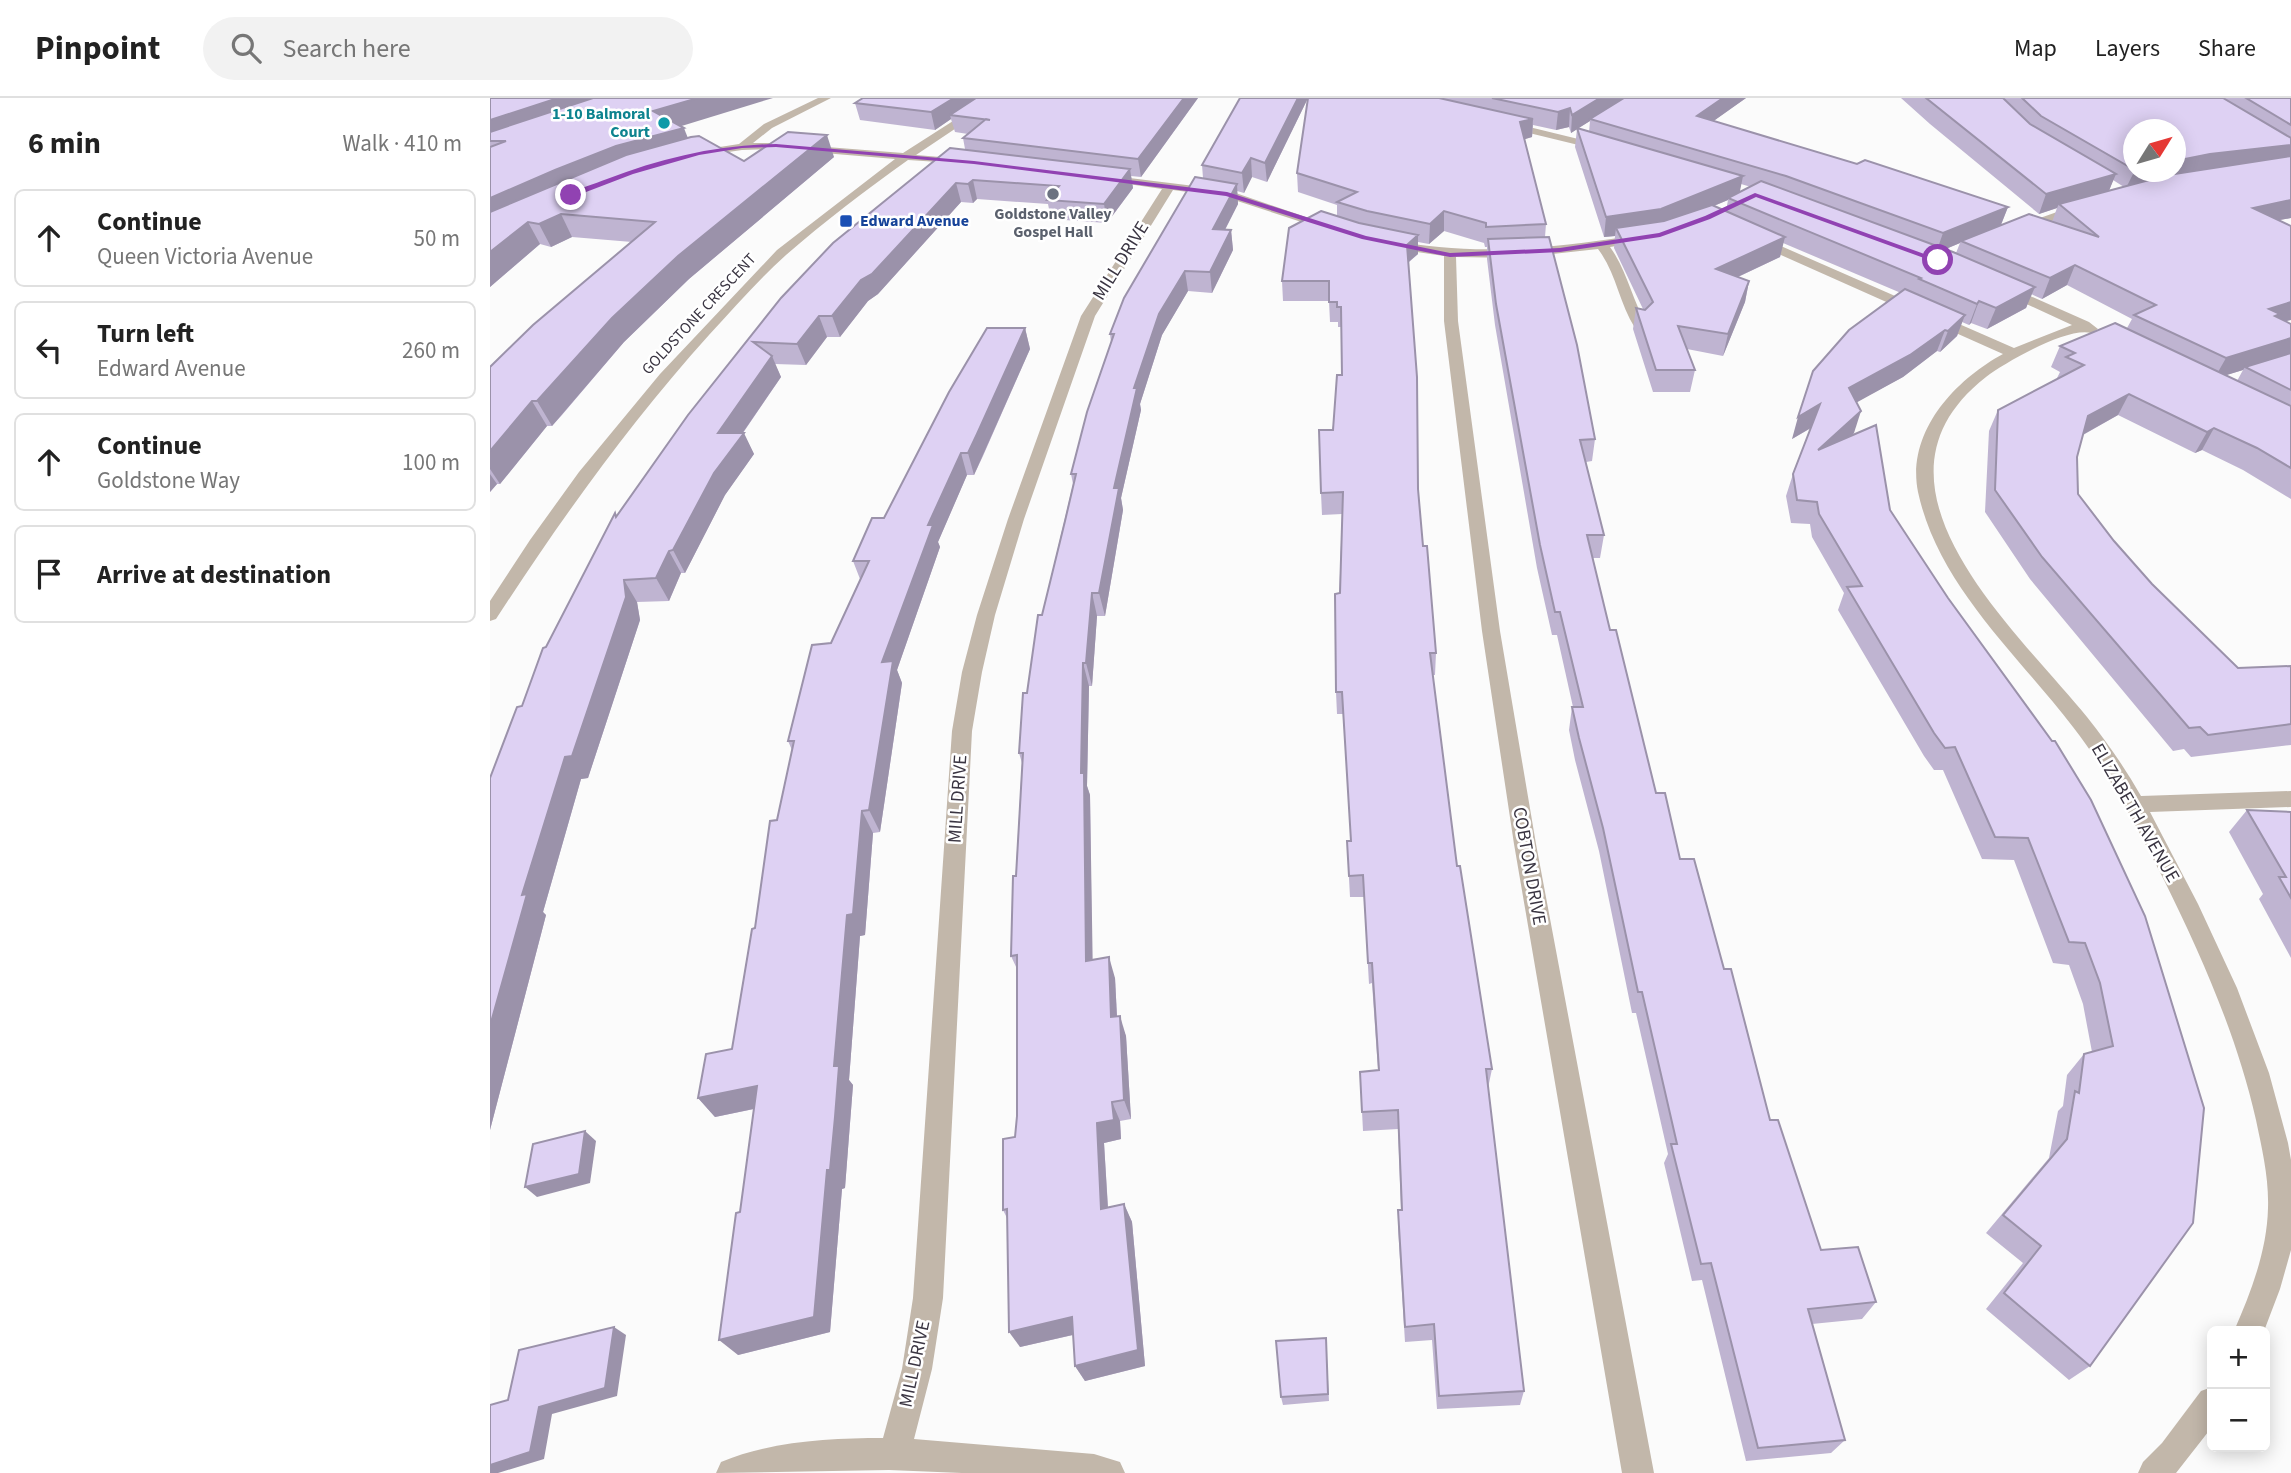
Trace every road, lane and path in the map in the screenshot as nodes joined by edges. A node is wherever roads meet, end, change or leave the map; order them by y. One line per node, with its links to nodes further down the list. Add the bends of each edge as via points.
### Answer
1 (826, 98): 4 (street, via 768,126)
2 (996, 98): 7 (street, GOLDSTONE CRESCENT)
3 (1492, 121): 5 (street, via 1577,138)
4 (742, 146): 6 (street); 7 (street, via 803,147)
5 (1618, 152)
6 (687, 156)
7 (903, 158): 8 (street); 24 (street, GOLDSTONE CRESCENT, via 781,253 745,288 648,396 563,505)
8 (974, 162)
9 (1089, 176): 10 (street)
10 (1170, 186): 12 (street, via 1256,201); 29 (street, MILL DRIVE, via 1088,316 1016,519 972,672 962,731 928,1297 917,1369)
11 (2088, 206): 13 (street)
12 (1345, 232)
13 (2004, 233)
14 (1744, 234): 23 (street)
15 (1660, 235): 17 (street)
16 (1374, 240): 18 (street)
17 (1602, 245): 18 (street); 20 (street, via 1614,260 1629,307)
18 (1450, 255): 32 (street, COBTON DRIVE, via 1451,321 1490,631)
19 (1987, 282): 21 (street)
20 (1640, 325)
21 (2084, 325): 22 (street); 23 (street, ELIZABETH AVENUE)
22 (2107, 337)
23 (2015, 354): 26 (street, ELIZABETH AVENUE, via 1965,385 1942,414 1924,471 1930,516 1942,543 2002,630 2102,750)
24 (490, 615)
25 (2291, 799): 26 (street)
26 (2134, 804): 27 (street, ELIZABETH AVENUE, via 2229,994 2263,1090 2282,1214 2279,1242)
27 (2251, 1326)
28 (2207, 1409): 33 (street)
29 (896, 1452): 30 (street, via 840,1453); 31 (street)
30 (732, 1473)
31 (1109, 1473)
32 (1638, 1473)
33 (2154, 1473)

